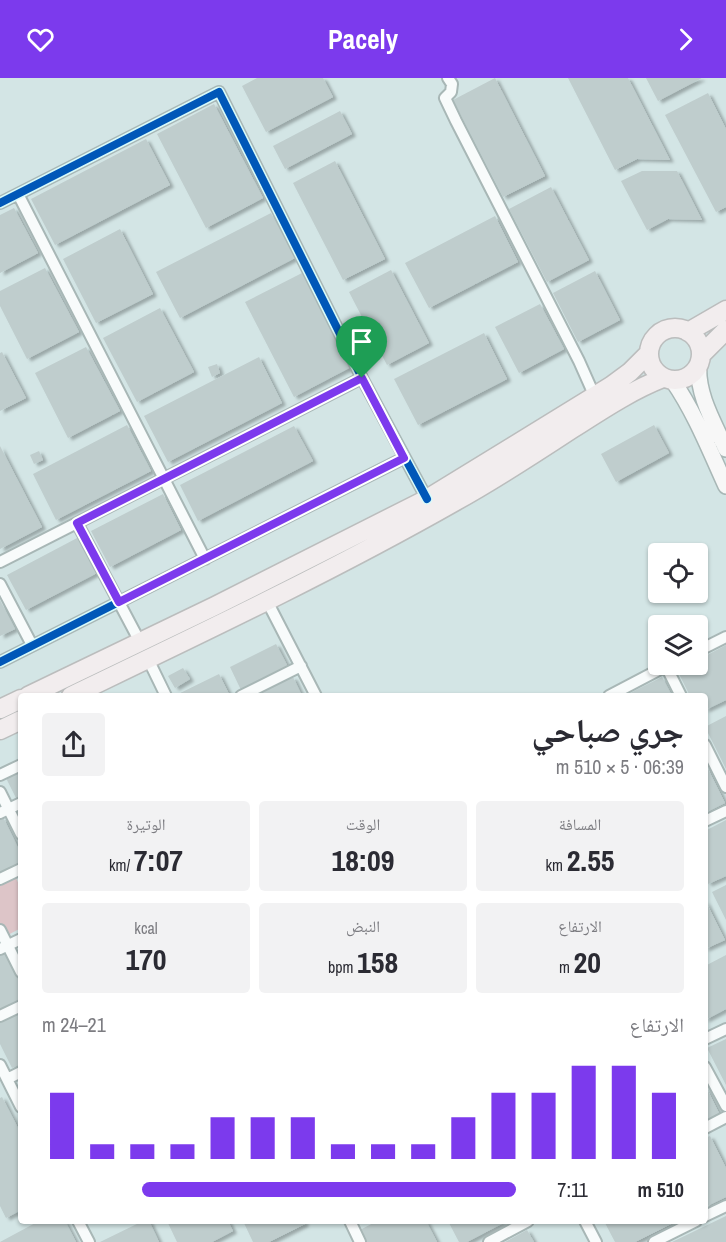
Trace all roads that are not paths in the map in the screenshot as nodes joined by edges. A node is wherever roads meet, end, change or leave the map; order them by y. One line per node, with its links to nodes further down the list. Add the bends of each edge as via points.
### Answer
1 (448, 78): 11 (street, via 451,92 445,98 456,122)
2 (18, 194): 3 (street); 9 (street, via 219,92); 14 (street)
3 (0, 203)
4 (726, 310): 6 (highway)
5 (726, 330): 8 (highway)
6 (688, 332): 7 (highway, via 677,328 665,330 651,342); 8 (highway, via 698,341)
7 (648, 354): 10 (highway, via 654,371); 11 (highway)
8 (700, 359): 10 (highway, via 689,377 679,381); 12 (main road, via 703,394)
9 (362, 378): 13 (street); 14 (street)
10 (668, 379): 15 (main road, via 683,395); 21 (highway, via 640,388 456,501)
11 (595, 397): 16 (highway)
12 (726, 449)
13 (404, 458): 16 (street); 18 (street)
14 (164, 480): 17 (street); 18 (street)
15 (726, 486)
16 (427, 499): 24 (highway)
17 (77, 523): 19 (street); 22 (street)
18 (205, 558): 22 (street)
19 (0, 562)
20 (0, 584): 25 (street)
21 (267, 601): 27 (highway); 29 (street)
22 (119, 602): 24 (street); 25 (street)
23 (726, 637): 26 (street)
24 (140, 642): 32 (highway)
25 (32, 645): 28 (street)
26 (708, 646)
27 (148, 659): 33 (highway); 34 (street)
28 (0, 662)
29 (301, 666): 35 (street); 36 (street)
30 (649, 675): 37 (street)
31 (672, 675): 38 (street)
32 (34, 693)
33 (84, 693)
34 (165, 693)
35 (247, 693)
36 (314, 693)
37 (615, 693)
38 (680, 693)
39 (18, 700): 40 (highway)
40 (0, 709)
41 (18, 721): 42 (highway)
42 (0, 730)
43 (708, 750): 46 (street)
44 (18, 767): 45 (street)
45 (0, 776)
46 (725, 781)
47 (0, 792): 49 (street)
48 (18, 804): 49 (street)
49 (4, 811): 52 (street)
50 (726, 811): 51 (street)
51 (708, 820)
52 (18, 830)
53 (18, 870): 54 (street)
54 (0, 879)
55 (0, 930): 57 (street)
56 (18, 940): 57 (street)
57 (4, 947): 58 (street)
58 (18, 968)
59 (18, 1007): 60 (street)
60 (0, 1016)
61 (726, 1029): 62 (street)
62 (708, 1038)
63 (0, 1065): 66 (street)
64 (708, 1073): 68 (street)
65 (18, 1074): 66 (street)
66 (7, 1079): 67 (street)
67 (18, 1101)
68 (726, 1106)
69 (726, 1117): 70 (street)
70 (708, 1126)
71 (726, 1206): 72 (street)
72 (708, 1215)
73 (80, 1224): 78 (street)
74 (355, 1224): 79 (street)
75 (522, 1224): 80 (street)
76 (587, 1224): 81 (street)
77 (690, 1224): 82 (street)
78 (89, 1242)
79 (360, 1242)
80 (489, 1242)
81 (596, 1242)
82 (654, 1242)

